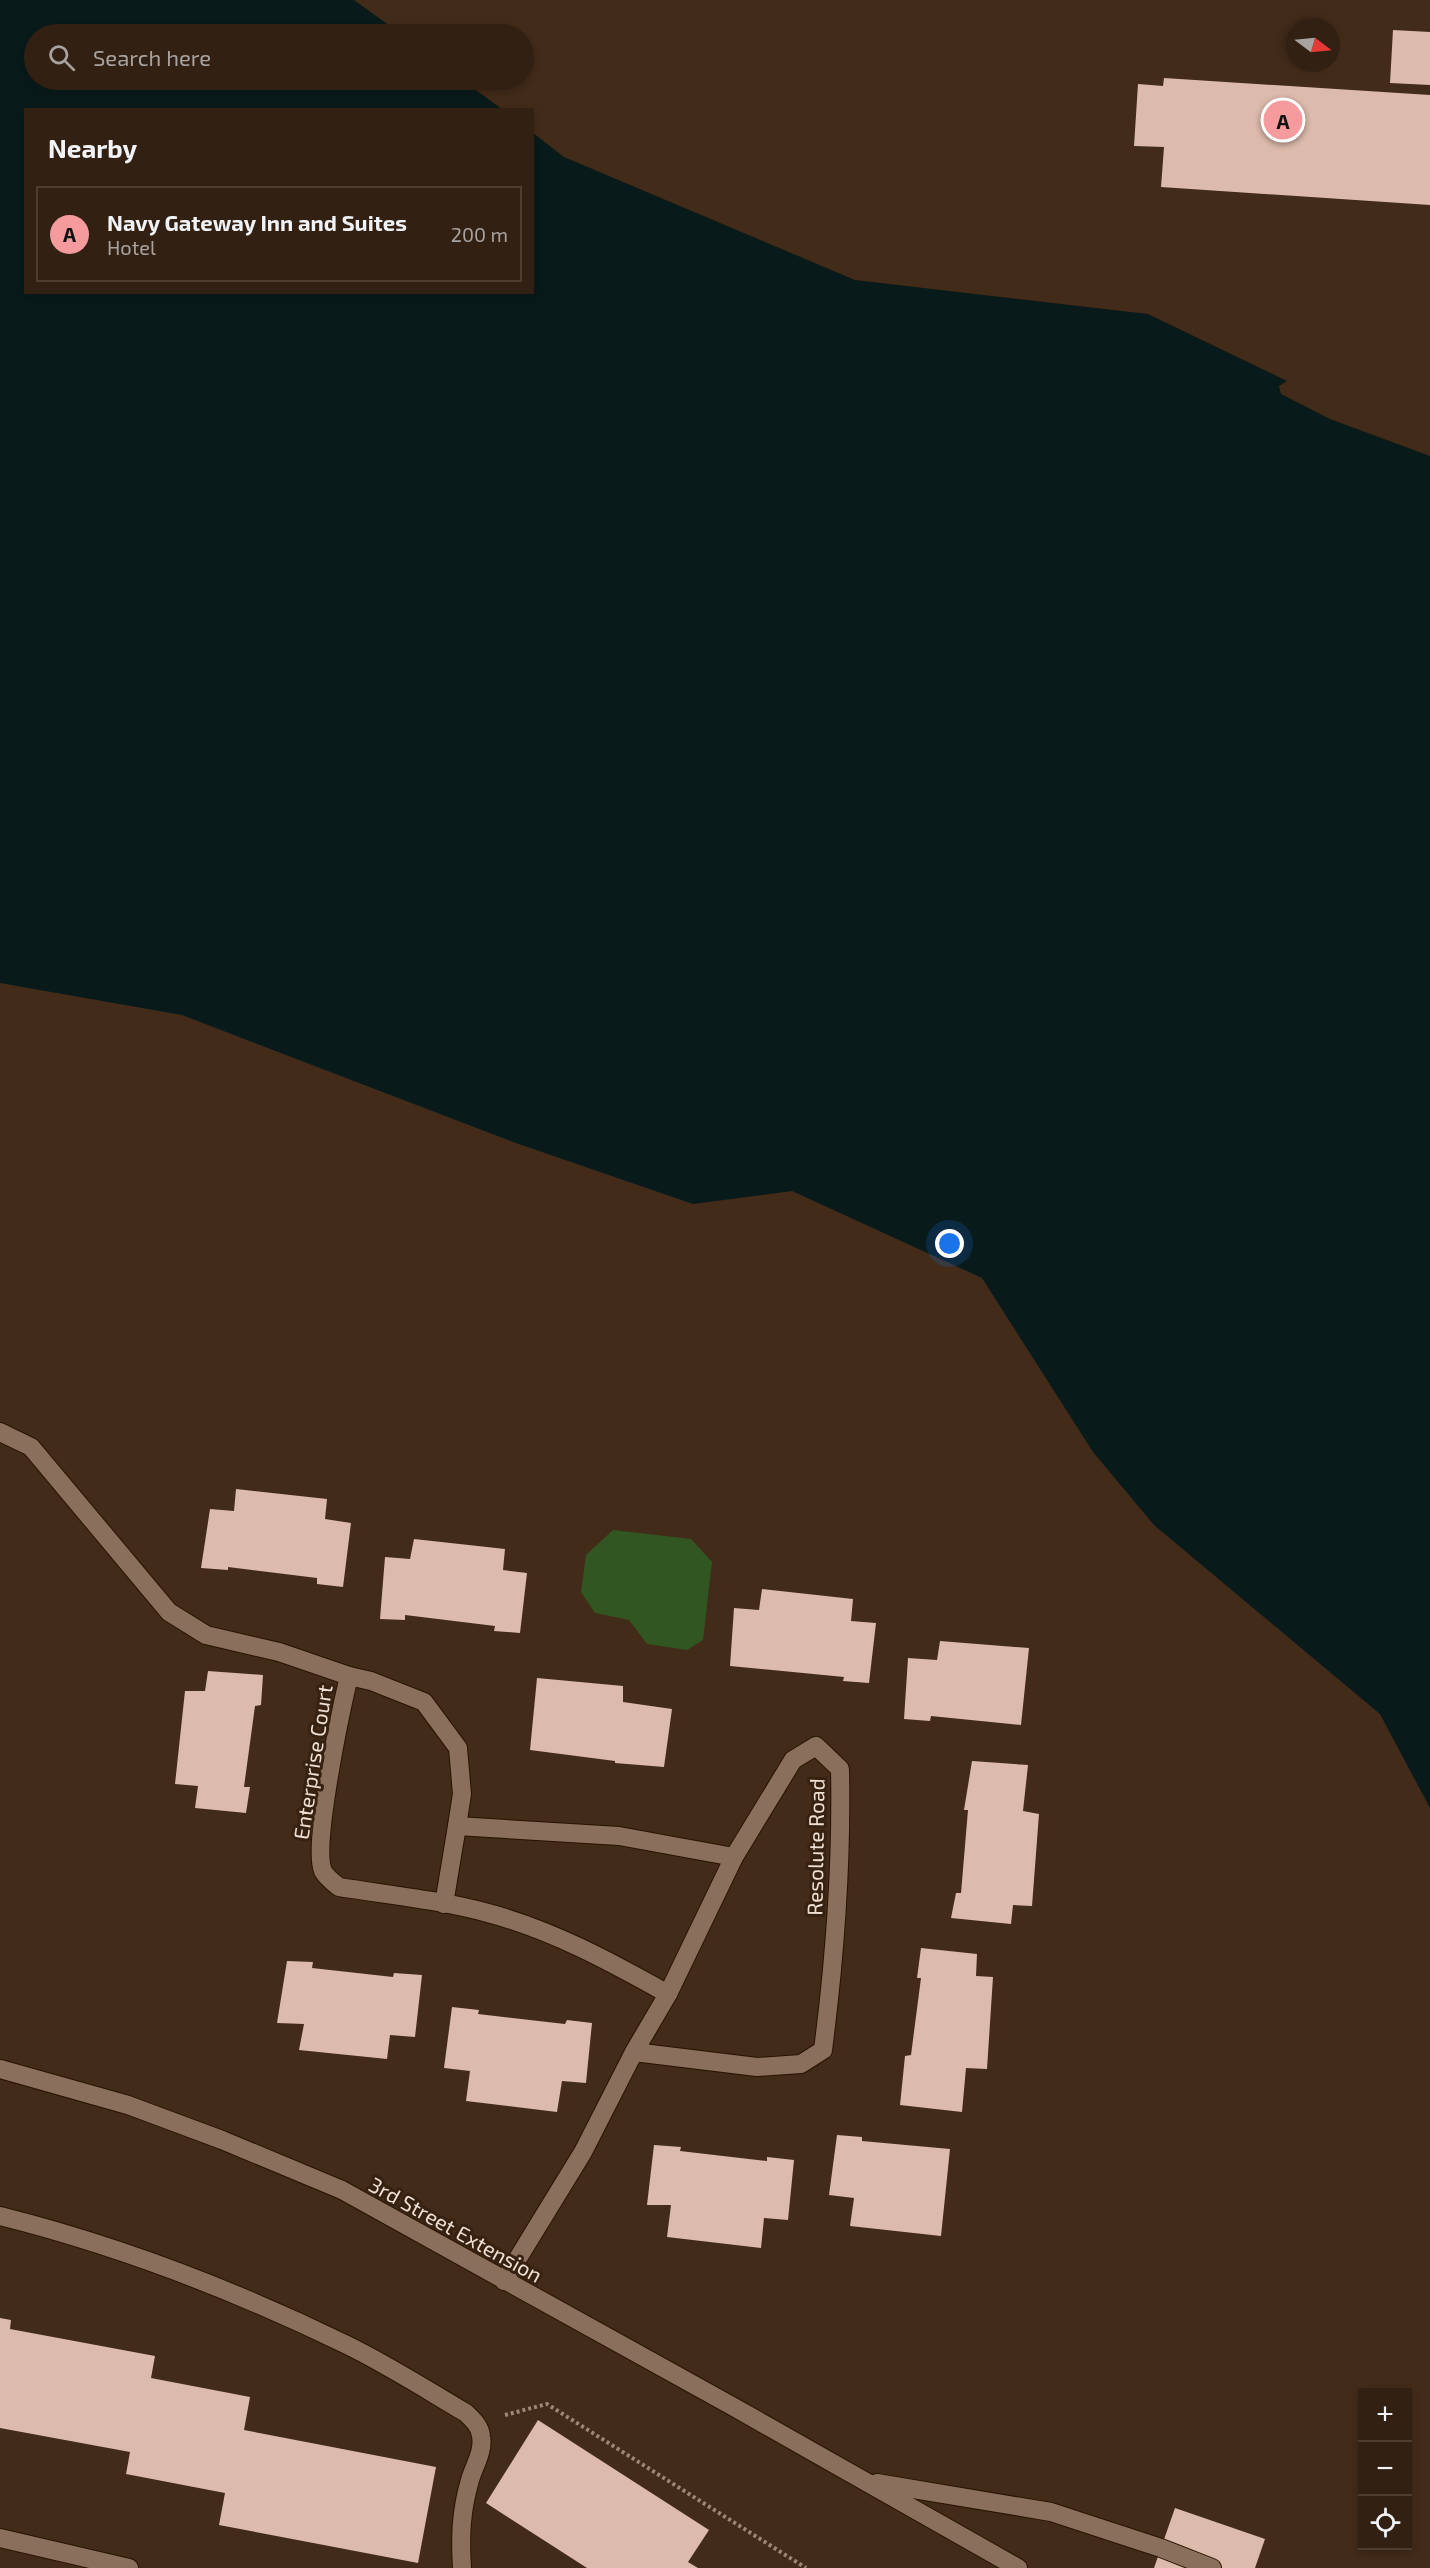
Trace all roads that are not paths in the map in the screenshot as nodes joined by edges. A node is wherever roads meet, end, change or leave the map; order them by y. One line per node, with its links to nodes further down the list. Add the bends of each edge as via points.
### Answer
1 (0, 1432): 2 (street, via 31,1447 169,1612 206,1635 279,1652)
2 (349, 1676): 3 (street, Enterprise Court, via 424,1702 458,1748 462,1794); 5 (street, Enterprise Court, via 328,1788 320,1854 323,1873 339,1887)
3 (457, 1826): 4 (street, via 619,1836); 5 (street, Enterprise Court)
4 (734, 1857): 6 (street, Resolute Road); 7 (street, Resolute Road, via 793,1760 816,1746 840,1769 841,1792 836,1943 823,2050 801,2064 758,2067)
5 (444, 1904): 6 (street, Enterprise Court, via 536,1928)
6 (668, 1994): 7 (street, Resolute Road)
7 (634, 2052): 10 (street, Resolute Road, via 583,2152)
8 (0, 2068): 10 (street, 3rd Street Extension, via 128,2105 342,2190)
9 (0, 2216): 14 (street, via 147,2260 249,2300 349,2346 466,2413 477,2423 482,2446 460,2529)
10 (504, 2281): 11 (street, 3rd Street Extension)
11 (867, 2481): 15 (street, 3rd Street Extension); 16 (street, 3rd Street Extension, via 1051,2512)
12 (0, 2538): 13 (street)
13 (129, 2568)
14 (462, 2568)
15 (1018, 2568)
16 (1212, 2568)

